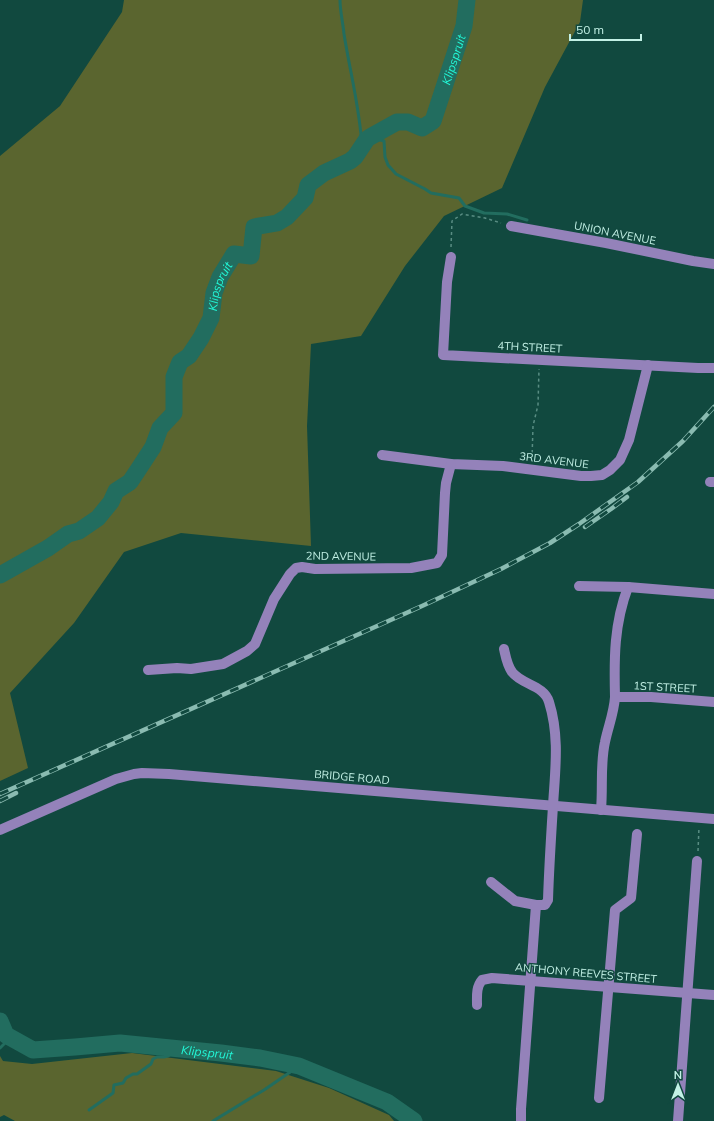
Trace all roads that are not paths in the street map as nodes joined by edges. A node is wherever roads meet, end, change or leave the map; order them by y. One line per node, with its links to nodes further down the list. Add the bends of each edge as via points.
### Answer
1 (511, 226): 3 (street, UNION AVENUE)
2 (451, 257): 4 (street, 4TH STREET, via 443,355)
3 (714, 264)
4 (648, 365): 5 (street, 4TH STREET); 7 (street, 3RD AVENUE, via 629,440 620,460 602,475)
5 (714, 368)
6 (382, 455): 7 (street, 3RD AVENUE)
7 (451, 464): 12 (street, 2ND AVENUE, via 445,493 442,556 437,563 411,568 296,568 274,599 255,644 247,651 224,664 191,669)
8 (579, 586): 9 (street)
9 (628, 587): 10 (street); 13 (street, via 616,637)
10 (714, 594)
11 (504, 649): 15 (street, via 506,661 513,674 544,694 549,703 556,748)
12 (148, 670)
13 (615, 697): 14 (street, 1ST STREET); 16 (street, via 602,760)
14 (714, 702)
15 (553, 806): 16 (street, BRIDGE ROAD); 18 (street, BRIDGE ROAD, via 142,773 107,782); 22 (street, via 548,900 545,905)
16 (601, 810): 17 (street, BRIDGE ROAD)
17 (714, 819)
18 (3, 829)
19 (637, 834): 24 (street, via 631,898 615,910)
20 (697, 860): 25 (street)
21 (491, 882): 22 (street, via 516,901)
22 (536, 905): 23 (street)
23 (531, 981): 24 (street, ANTHONY REEVES STREET); 27 (street, ANTHONY REEVES STREET, via 492,978 482,980 478,987); 29 (street)
24 (609, 988): 25 (street, ANTHONY REEVES STREET); 28 (street)
25 (688, 993): 26 (street, ANTHONY REEVES STREET); 30 (street)
26 (714, 995)
27 (477, 1005)
28 (599, 1098)
29 (521, 1121)
30 (678, 1121)

